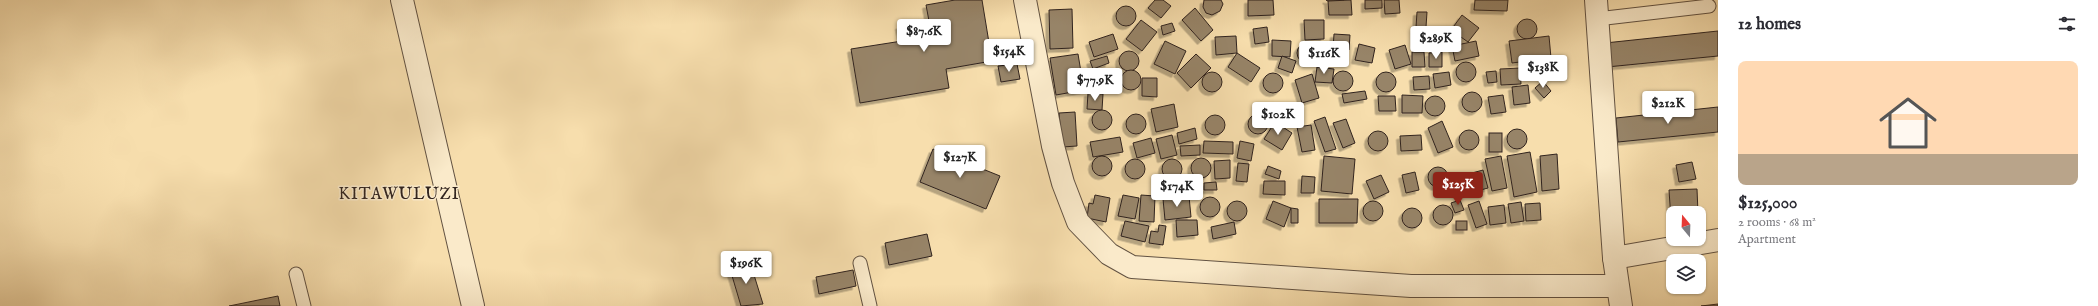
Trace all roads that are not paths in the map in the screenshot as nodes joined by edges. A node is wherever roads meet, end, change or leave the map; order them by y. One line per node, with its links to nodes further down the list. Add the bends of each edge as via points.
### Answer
1 (402, 0): 11 (street)
2 (1025, 0): 9 (street, via 1052,146 1078,222 1109,254 1132,267 1411,286)
3 (1709, 6): 4 (lane)
4 (1596, 10): 6 (street)
5 (1718, 240): 6 (street)
6 (1614, 258): 9 (street)
7 (860, 263): 12 (lane)
8 (296, 274): 10 (lane)
9 (1619, 296)
10 (304, 306)
11 (472, 306)
12 (870, 306)

